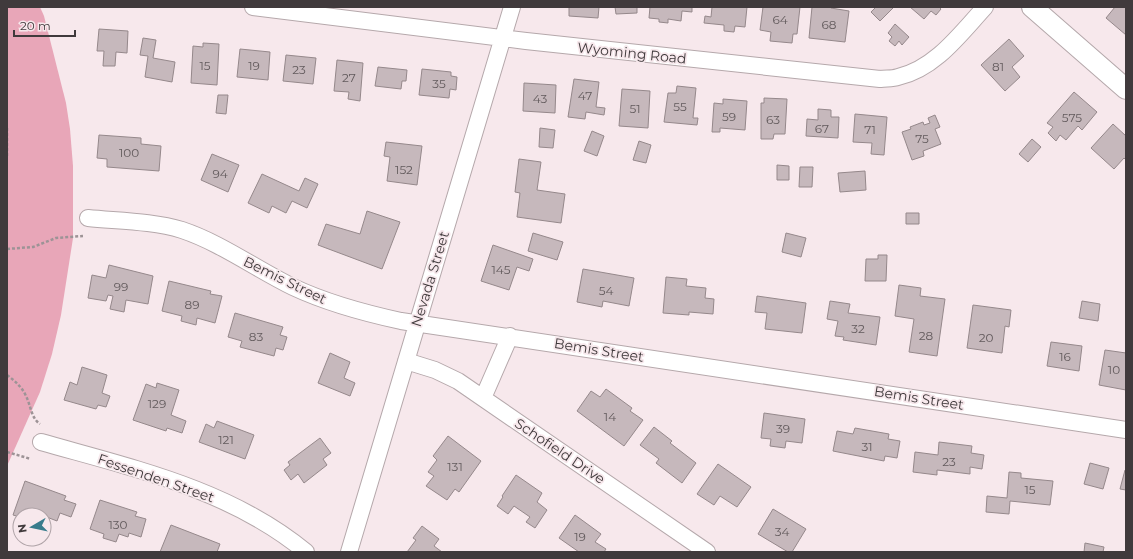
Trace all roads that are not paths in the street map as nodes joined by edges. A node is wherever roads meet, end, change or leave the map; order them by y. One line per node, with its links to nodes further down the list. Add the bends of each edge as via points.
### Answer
1 (253, 7): 5 (street, Wyoming Road)
2 (512, 7): 5 (street, Nevada Street)
3 (985, 7): 5 (street, Wyoming Road, via 931,62 899,77 880,79)
4 (1032, 7): 6 (street)
5 (502, 39): 8 (street, Nevada Street)
6 (1126, 89)
7 (88, 218): 8 (street, Bemis Street, via 181,230 216,245 314,296 376,315)
8 (417, 323): 9 (street, Bemis Street); 10 (street, Nevada Street)
9 (510, 336): 11 (street); 12 (street, Bemis Street)
10 (406, 360): 11 (street, Schofield Drive, via 447,375); 15 (street, Nevada Street)
11 (483, 398): 16 (street, Schofield Drive)
12 (1126, 430)
13 (40, 442): 14 (street, Fessenden Street, via 151,474 229,503 263,521)
14 (306, 552)
15 (349, 552)
16 (707, 552)

